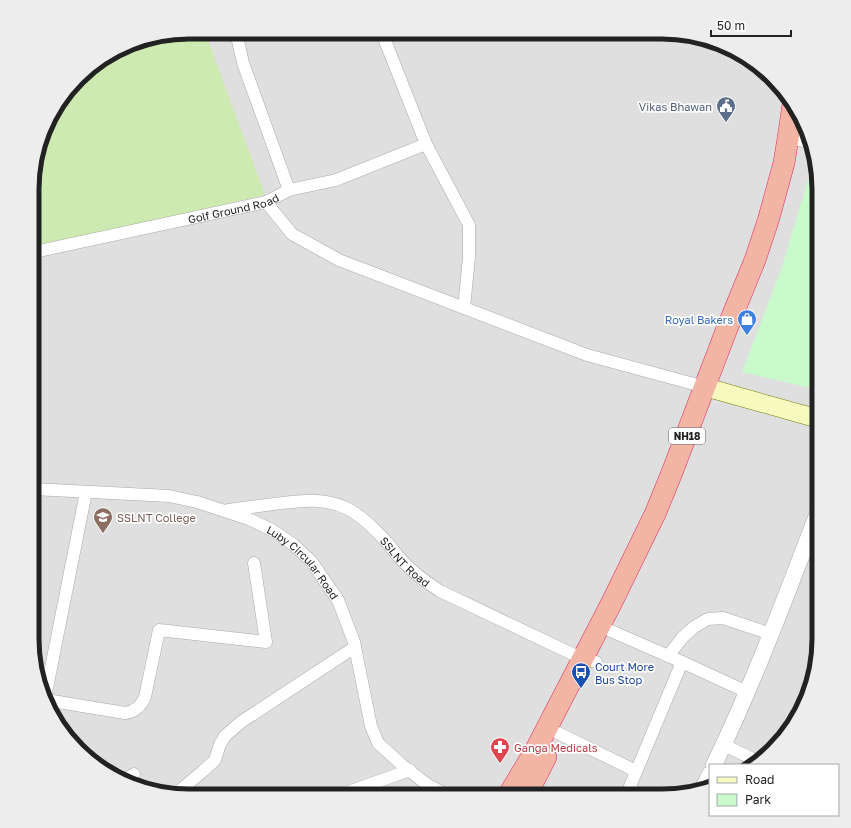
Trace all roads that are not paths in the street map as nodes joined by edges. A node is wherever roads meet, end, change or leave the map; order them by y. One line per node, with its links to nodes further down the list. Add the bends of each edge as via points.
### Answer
1 (238, 39): 6 (street, via 243,63)
2 (385, 39): 5 (street)
3 (792, 113): 10 (highway, NH18, via 784,163 768,221 726,331)
4 (803, 138): 10 (highway, NH18, via 784,208 758,286)
5 (426, 144): 6 (street, Golf Ground Road, via 336,180); 9 (street, via 469,225)
6 (289, 190): 7 (street, Golf Ground Road)
7 (266, 202): 8 (street, Golf Ground Road); 9 (street, via 292,234 339,260)
8 (39, 251)
9 (464, 308): 10 (street, via 587,355)
10 (710, 389): 11 (main road); 17 (highway, NH18, via 691,457 674,499); 21 (highway, NH18, via 655,514 612,602)
11 (812, 417)
12 (39, 489): 13 (street, Luby Circular Road)
13 (86, 492): 14 (street, Luby Circular Road, via 168,496); 23 (street)
14 (223, 510): 19 (street, Luby Circular Road, via 272,530 312,561 338,600); 21 (street, SSLNT Road, via 313,500 347,508 360,516 427,583)
15 (812, 528): 18 (street)
16 (254, 563): 25 (street, via 266,642 160,630 145,697 134,711 125,713)
17 (611, 631): 20 (street); 21 (highway, NH18)
18 (771, 634): 20 (street, via 723,618 708,619 694,626); 24 (street)
19 (355, 647): 30 (street, Luby Circular Road, via 378,743); 34 (street, via 241,722 225,736 215,760)
20 (668, 656): 22 (street)
21 (589, 660): 26 (highway, NH18); 37 (highway, NH18)
22 (682, 662): 24 (street); 31 (street)
23 (47, 688)
24 (747, 692): 27 (street)
25 (52, 700)
26 (558, 733): 31 (street); 38 (highway, NH18)
27 (724, 745): 28 (street); 29 (street)
28 (752, 759)
29 (714, 764)
30 (410, 770): 35 (street); 36 (street, Luby Circular Road)
31 (636, 771): 39 (street)
32 (134, 774): 33 (street)
33 (129, 777)
34 (182, 789)
35 (357, 789)
36 (437, 789)
37 (512, 789)
38 (530, 789)
39 (629, 789)

